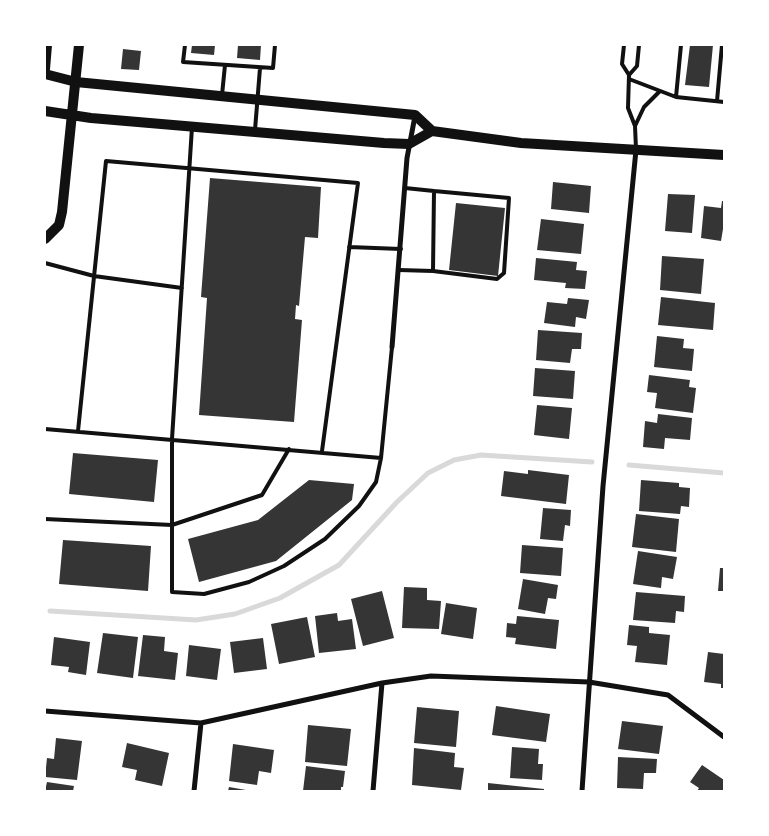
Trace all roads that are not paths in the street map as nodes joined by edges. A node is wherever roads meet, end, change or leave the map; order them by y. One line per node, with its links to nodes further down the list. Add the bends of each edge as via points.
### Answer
1 (47, 45): 11 (main road)
2 (80, 45): 14 (main road)
3 (185, 45): 9 (lane, via 183,62)
4 (275, 45): 10 (lane, via 273,68)
5 (624, 45): 13 (lane, via 622,64)
6 (639, 45): 13 (lane, via 637,66)
7 (681, 45): 17 (lane)
8 (722, 45): 19 (lane)
9 (225, 65): 10 (lane); 16 (lane)
10 (260, 68): 18 (lane)
11 (45, 69)
12 (45, 74): 14 (main road)
13 (629, 77): 15 (lane); 24 (lane, via 628,108)
14 (76, 82): 16 (main road); 22 (main road)
15 (659, 92): 17 (lane); 24 (lane, via 644,106)
16 (221, 97): 18 (main road)
17 (676, 97): 19 (lane)
18 (257, 100): 23 (main road); 27 (lane)
19 (716, 101): 20 (lane)
20 (724, 102)
21 (45, 111): 22 (main road)
22 (72, 116): 25 (main road); 34 (main road, via 59,225)
23 (415, 116): 26 (main road); 28 (street)
24 (635, 126): 29 (lane)
25 (192, 127): 27 (main road); 31 (lane)
26 (432, 131): 28 (main road); 29 (main road, via 522,143)
27 (255, 132): 28 (main road)
28 (409, 144): 32 (street)
29 (636, 149): 30 (main road); 51 (street, via 604,476)
30 (724, 155)
31 (189, 168): 35 (lane, via 358,183); 40 (lane, via 106,161); 41 (lane)
32 (405, 188): 33 (lane); 36 (street)
33 (434, 192): 39 (lane); 39 (lane, via 509,198 504,273 501,277)
34 (45, 239)
35 (349, 247): 36 (lane); 47 (lane)
36 (401, 249): 38 (street)
37 (45, 263): 40 (lane)
38 (399, 270): 39 (lane); 42 (street)
39 (433, 271)
40 (94, 276): 41 (lane); 44 (lane)
41 (182, 288): 45 (lane)
42 (392, 347): 48 (lane)
43 (45, 428): 44 (lane)
44 (78, 431): 45 (lane)
45 (172, 439): 46 (lane); 50 (lane)
46 (290, 449): 47 (lane); 50 (lane, via 262,495)
47 (322, 452): 48 (lane)
48 (381, 458): 50 (lane, via 376,482 325,539 284,566 249,582 204,594 172,592)
49 (45, 519): 50 (lane)
50 (172, 525)
51 (589, 682): 52 (street, via 431,676); 55 (street, via 668,695); 58 (street)
52 (382, 683): 54 (street); 57 (street)
53 (45, 711): 54 (street)
54 (200, 723): 56 (street)
55 (724, 737)
56 (194, 791)
57 (374, 791)
58 (582, 791)

